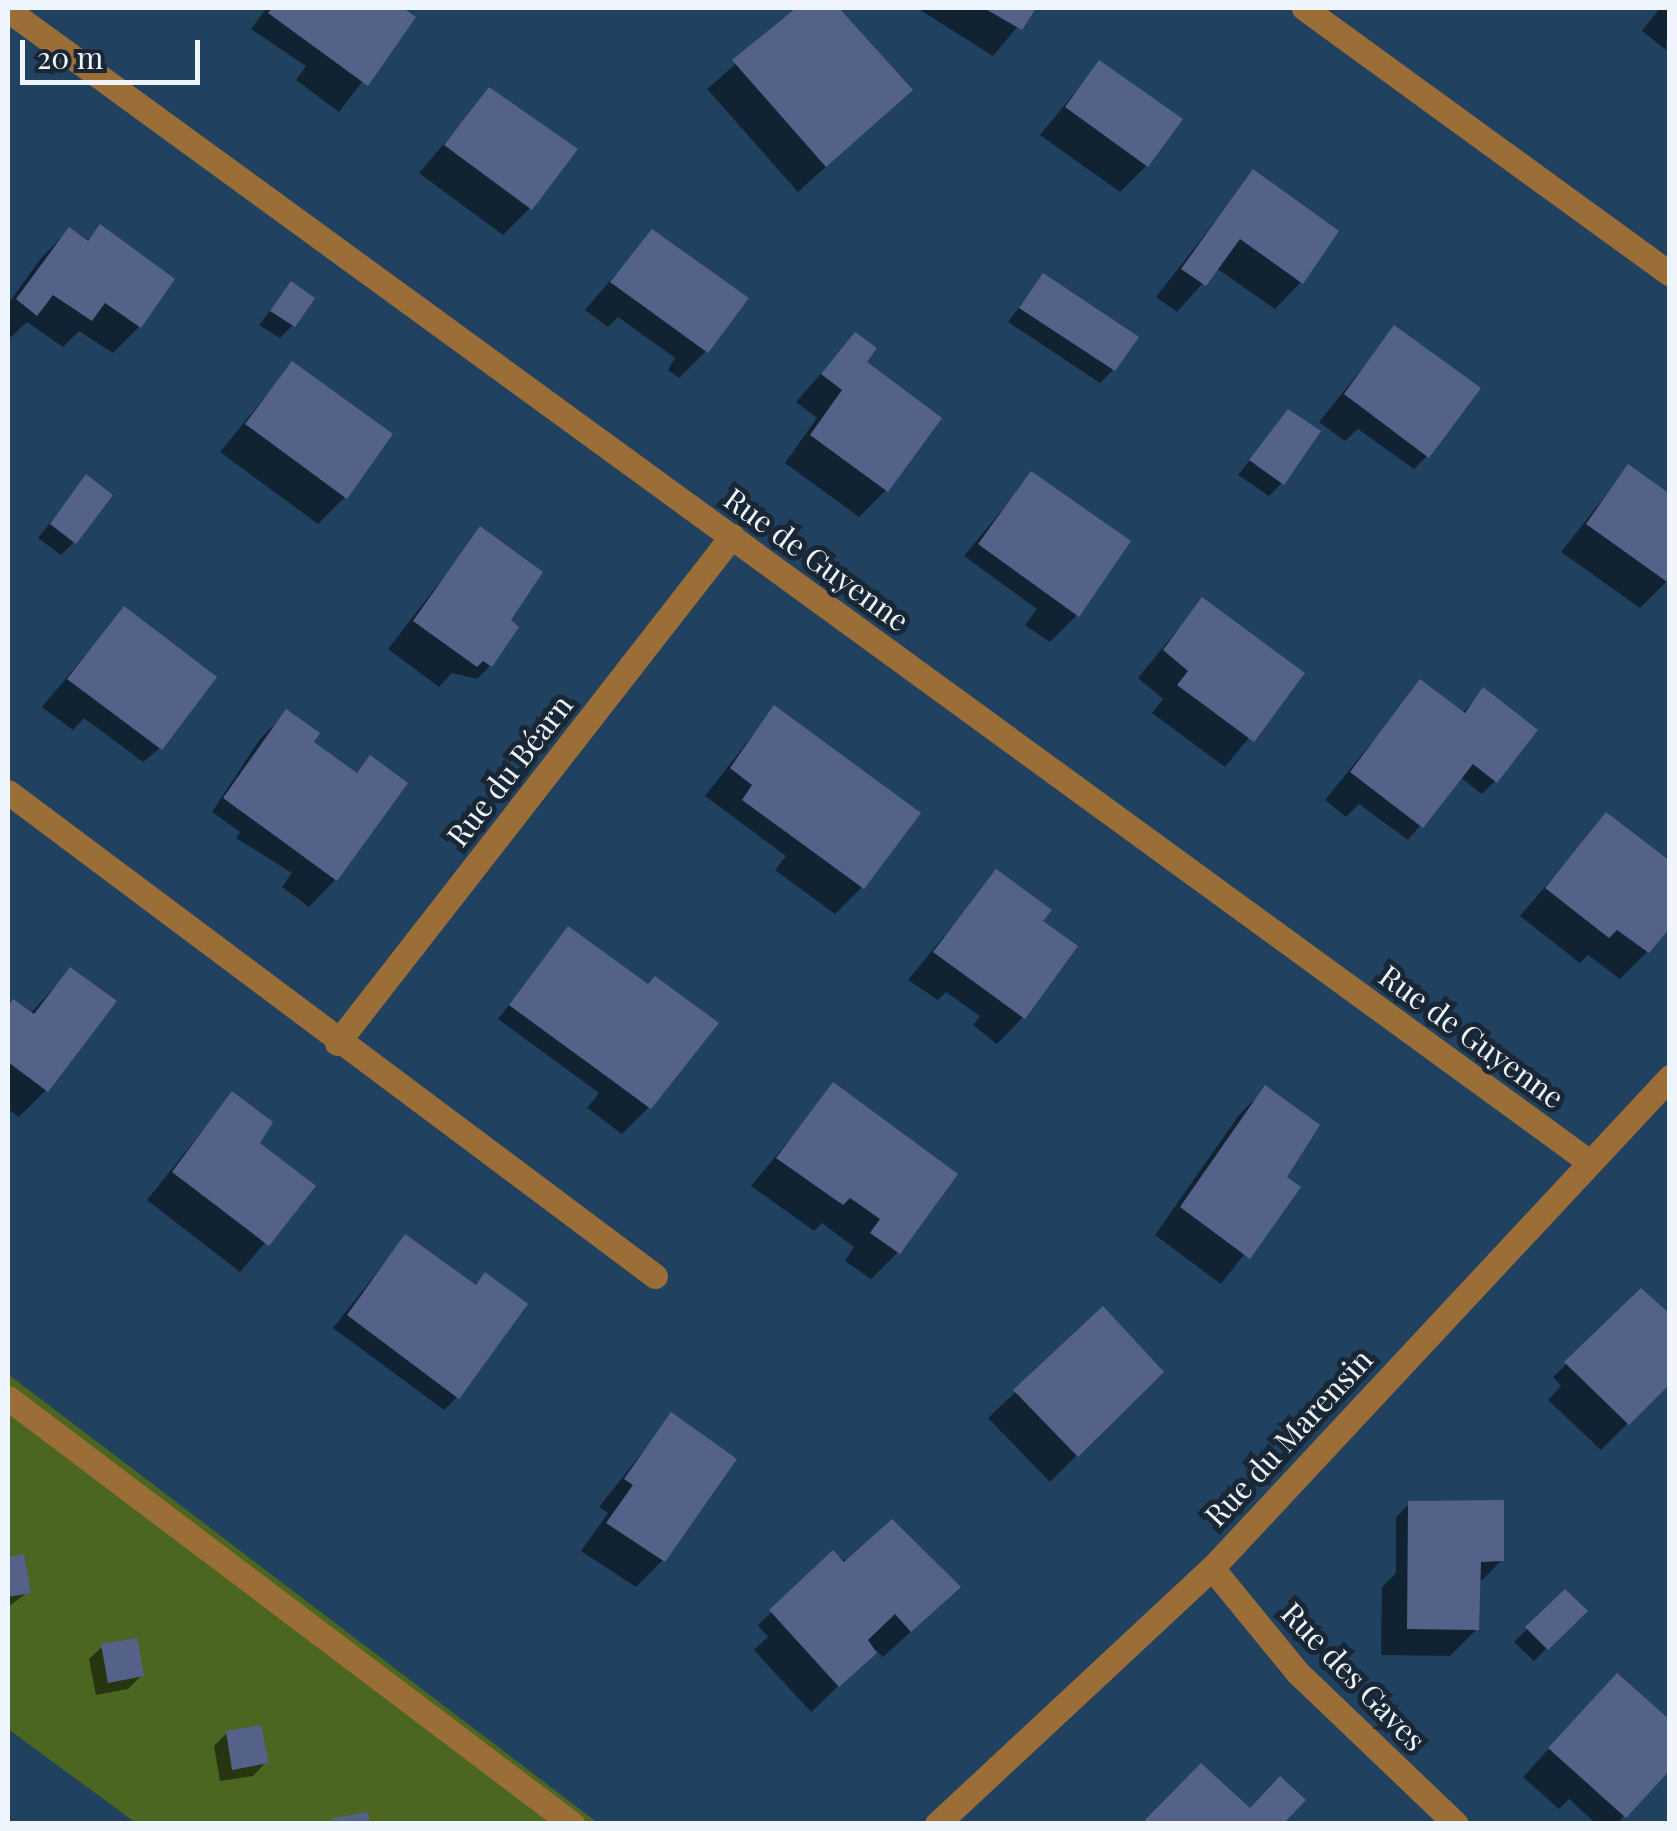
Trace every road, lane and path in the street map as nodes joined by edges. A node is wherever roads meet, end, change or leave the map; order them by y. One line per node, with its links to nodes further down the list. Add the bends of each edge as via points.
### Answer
1 (1304, 8): 3 (street)
2 (8, 10): 4 (street, Rue de Guyenne)
3 (1670, 274)
4 (732, 536): 6 (street, Rue du Béarn); 8 (street, Rue de Guyenne)
5 (8, 792): 6 (street)
6 (337, 1044): 9 (street)
7 (1670, 1077): 8 (street, Rue du Marensin)
8 (1588, 1160): 11 (street, Rue du Marensin)
9 (655, 1276)
10 (8, 1398): 12 (street)
11 (1212, 1568): 13 (street, Rue du Marensin); 14 (street, Rue des Gaves, via 1298,1672)
12 (572, 1824)
13 (937, 1824)
14 (1456, 1824)

